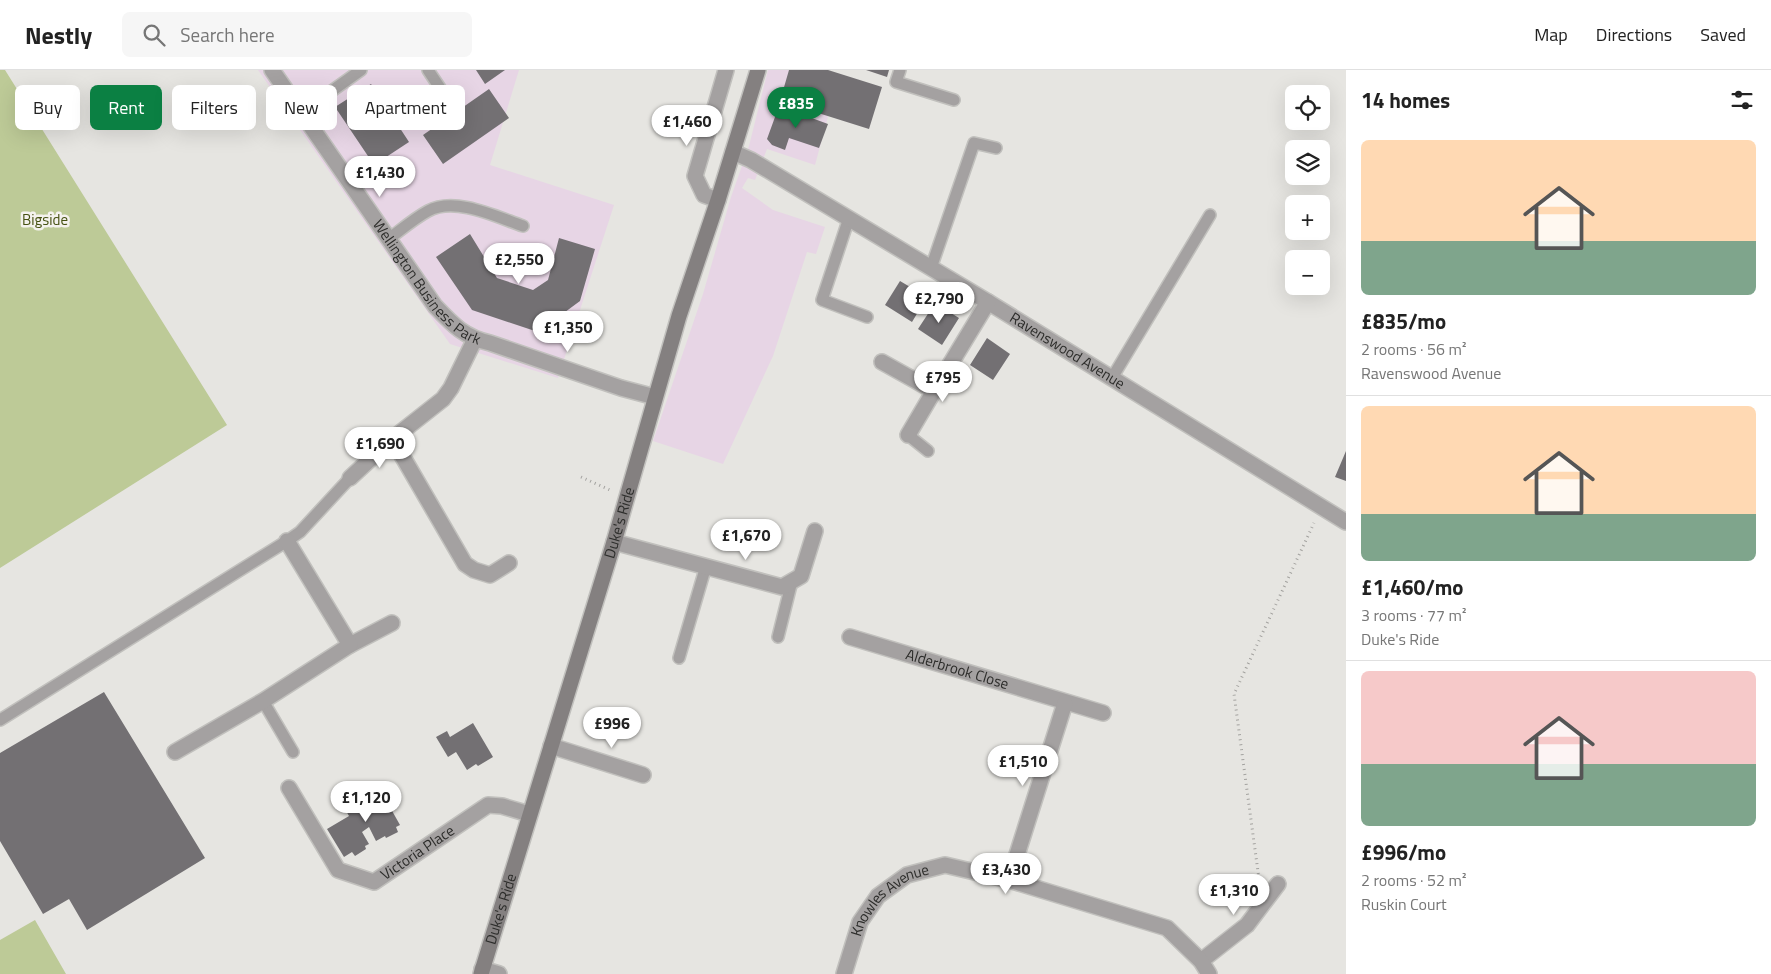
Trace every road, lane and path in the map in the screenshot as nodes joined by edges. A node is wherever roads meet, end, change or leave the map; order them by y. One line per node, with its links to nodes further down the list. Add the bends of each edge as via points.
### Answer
1 (272, 70): 7 (street, Wellington Business Park)
2 (361, 70): 9 (lane)
3 (428, 70): 8 (lane)
4 (726, 70): 14 (street, via 694,176 704,195)
5 (758, 70): 13 (main road, Duke's Ride)
6 (900, 70): 10 (lane, via 896,82)
7 (282, 85)
8 (438, 85)
9 (337, 87)
10 (954, 100)
11 (313, 130): 18 (street, Wellington Business Park)
12 (996, 148): 19 (lane, via 974,143)
13 (733, 152): 14 (main road, Duke's Ride); 16 (street, Ravenswood Avenue)
14 (718, 200): 26 (main road, Duke's Ride)
15 (1210, 215): 24 (lane)
16 (849, 218): 19 (street, Ravenswood Avenue); 21 (lane, via 822,300)
17 (523, 226): 18 (lane, via 472,208 450,205 430,210)
18 (390, 238): 22 (street, Wellington Business Park, via 435,306 455,328)
19 (931, 268): 20 (street, Ravenswood Avenue)
20 (988, 302): 24 (street, Ravenswood Avenue); 25 (street)
21 (867, 317)
22 (475, 339): 26 (street, Wellington Business Park); 28 (street, via 443,399)
23 (882, 362): 25 (street)
24 (1112, 378): 33 (street, Ravenswood Avenue)
25 (934, 391): 27 (street)
26 (655, 397): 37 (main road, Duke's Ride)
27 (908, 435): 29 (lane)
28 (391, 440): 31 (street); 38 (street, via 465,564 490,575)
29 (928, 451)
30 (581, 477): 32 (path)
31 (350, 478): 36 (lane, via 300,532)
32 (610, 490)
33 (1322, 507): 34 (street, Ravenswood Avenue); 58 (path, via 1234,694)
34 (1346, 522)
35 (814, 531): 40 (street, via 801,576)
36 (287, 541): 44 (street); 49 (lane)
37 (614, 542): 39 (street); 50 (main road, Duke's Ride)
38 (509, 563)
39 (706, 566): 40 (street, via 782,587); 45 (lane)
40 (792, 581): 42 (lane)
41 (392, 623): 44 (street)
42 (778, 637)
43 (850, 637): 47 (street, Alderbrook Close)
44 (350, 645): 46 (street)
45 (680, 658)
46 (263, 701): 51 (street); 52 (lane)
47 (1065, 703): 48 (street, Alderbrook Close); 56 (street)
48 (1103, 713)
49 (0, 720)
50 (551, 746): 53 (street); 55 (main road, Duke's Ride)
51 (175, 752)
52 (293, 752)
53 (643, 775)
54 (289, 788): 55 (street, Victoria Place, via 338,870 374,882 488,805)
55 (529, 814): 60 (main road, Duke's Ride)
56 (1009, 880): 59 (street, Knowles Avenue, via 1167,928); 62 (street, Knowles Avenue, via 945,865 907,875 878,896 860,922)
57 (1278, 884): 58 (street)
58 (1262, 905): 59 (street)
59 (1205, 967)
60 (481, 971): 61 (street)
61 (499, 974)
62 (844, 974)

